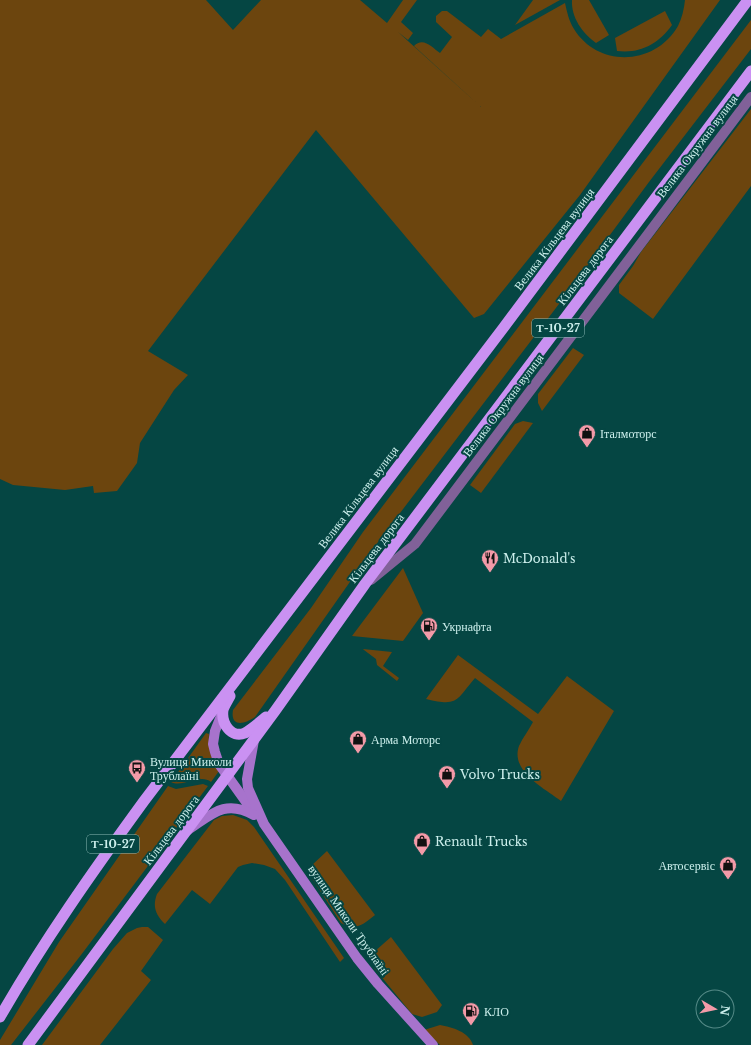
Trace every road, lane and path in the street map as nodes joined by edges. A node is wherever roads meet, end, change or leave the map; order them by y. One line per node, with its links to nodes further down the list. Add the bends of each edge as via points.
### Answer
1 (748, 0): 5 (highway, Велика Кільцева вулиця / Т-10-27)
2 (751, 71): 4 (highway, Кільцева дорога / Т-10-27)
3 (751, 97): 4 (street, Велика Окружна вулиця, via 414,544)
4 (365, 584): 7 (highway, Кільцева дорога / Т-10-27)
5 (237, 679): 6 (highway); 13 (highway, Велика Кільцева вулиця / Т-10-27, via 98,863)
6 (223, 711): 7 (highway, via 225,726 229,731 238,734); 9 (main road, via 213,744 219,764)
7 (275, 711): 8 (highway, Кільцева дорога / Т-10-27)
8 (254, 740): 9 (highway, Кільцева дорога / Т-10-27); 11 (main road, вулиця Миколи Трублаїні, via 247,779 248,788)
9 (228, 775): 10 (main road); 12 (highway, Кільцева дорога / Т-10-27)
10 (256, 816): 11 (main road, вулиця Миколи Трублаїні); 12 (main road, вулиця Миколи Трублаїні, via 244,809 229,807 220,809)
11 (264, 824): 15 (main road, вулиця Миколи Трублаїні, via 357,958)
12 (188, 830): 14 (highway, Кільцева дорога / Т-10-27)
13 (0, 1017)
14 (28, 1045)
15 (433, 1045)

